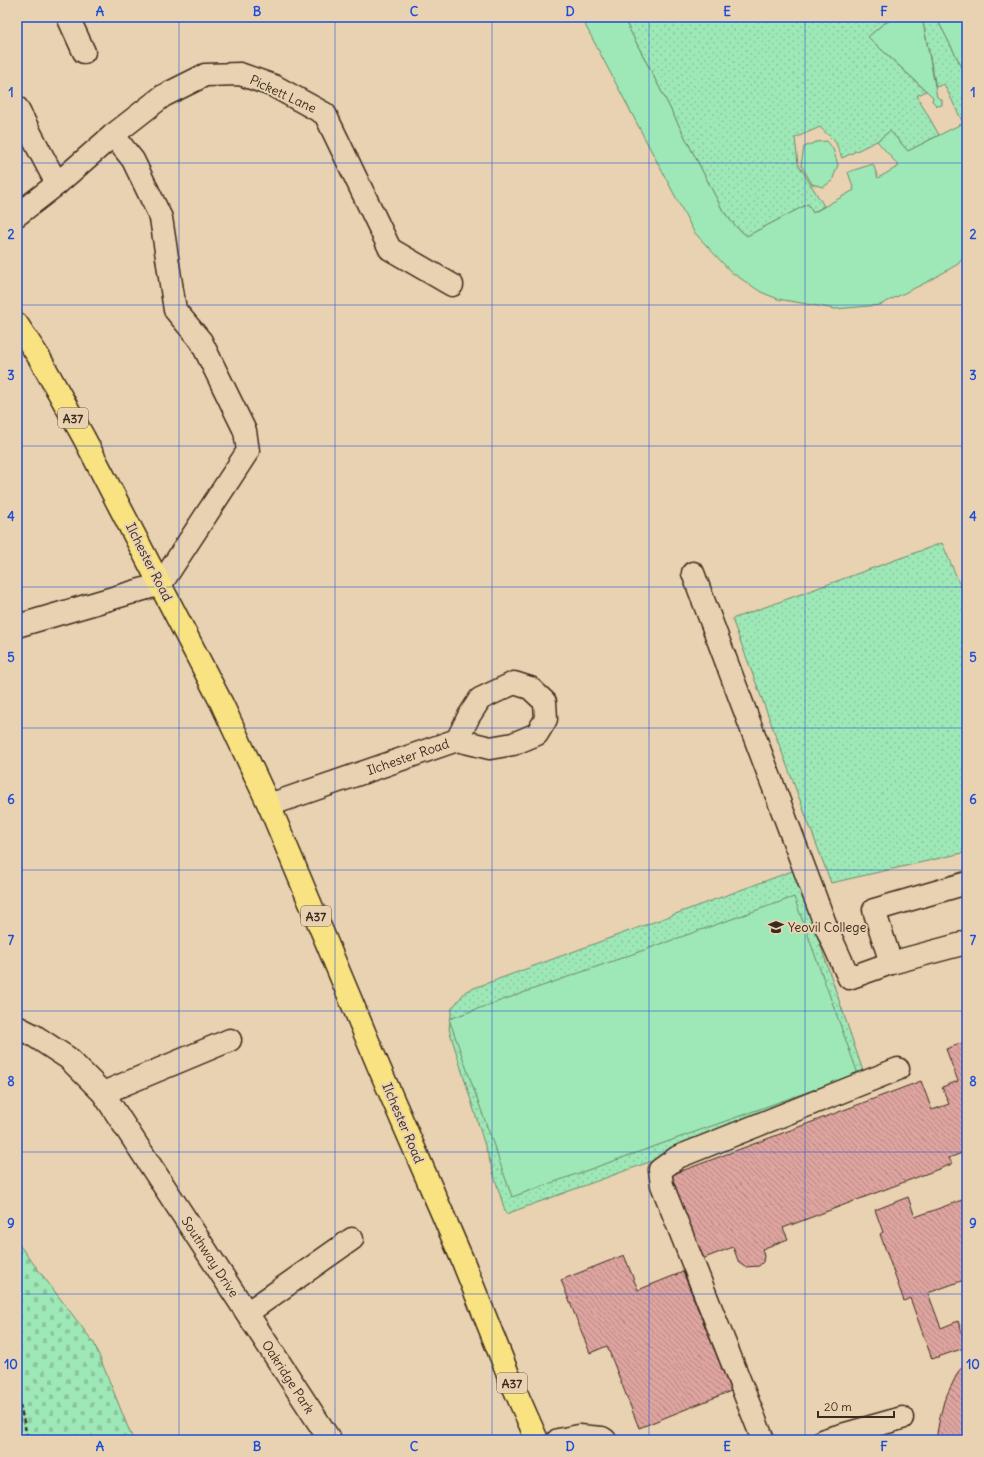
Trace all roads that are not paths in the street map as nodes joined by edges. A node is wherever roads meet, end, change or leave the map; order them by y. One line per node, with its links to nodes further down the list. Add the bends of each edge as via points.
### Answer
1 (68, 17): 2 (street)
2 (84, 52)
3 (17, 108): 5 (street)
4 (113, 135): 5 (street, Pickett Lane); 7 (street, Pickett Lane, via 163,96 205,75 240,74 274,86 325,114 390,249); 10 (street, via 133,160 161,218 175,310 201,341 245,430 248,451)
5 (57, 184): 6 (street, Pickett Lane)
6 (17, 215)
7 (452, 285)
8 (17, 324): 10 (highway, Ilchester Road / A37, via 61,396)
9 (692, 574): 16 (street, via 826,928 849,978)
10 (161, 584): 11 (street); 13 (highway, Ilchester Road / A37, via 222,704)
11 (17, 626)
12 (457, 740): 13 (street, Ilchester Road)
13 (269, 806): 26 (highway, Ilchester Road / A37)
14 (967, 883): 16 (street, via 874,910)
15 (967, 941): 16 (street)
16 (891, 963)
17 (17, 1027): 20 (street, Southway Drive, via 68,1058)
18 (230, 1040): 20 (street)
19 (898, 1069): 29 (street, via 678,1157 660,1170 662,1185)
20 (103, 1093): 22 (street, Southway Drive)
21 (352, 1239): 22 (street)
22 (247, 1313): 25 (street, Oakridge Park)
23 (902, 1418): 24 (street)
24 (831, 1439)
25 (330, 1440)
26 (537, 1440)
27 (558, 1440): 28 (street, via 580,1436)
28 (605, 1440)
29 (763, 1440)

